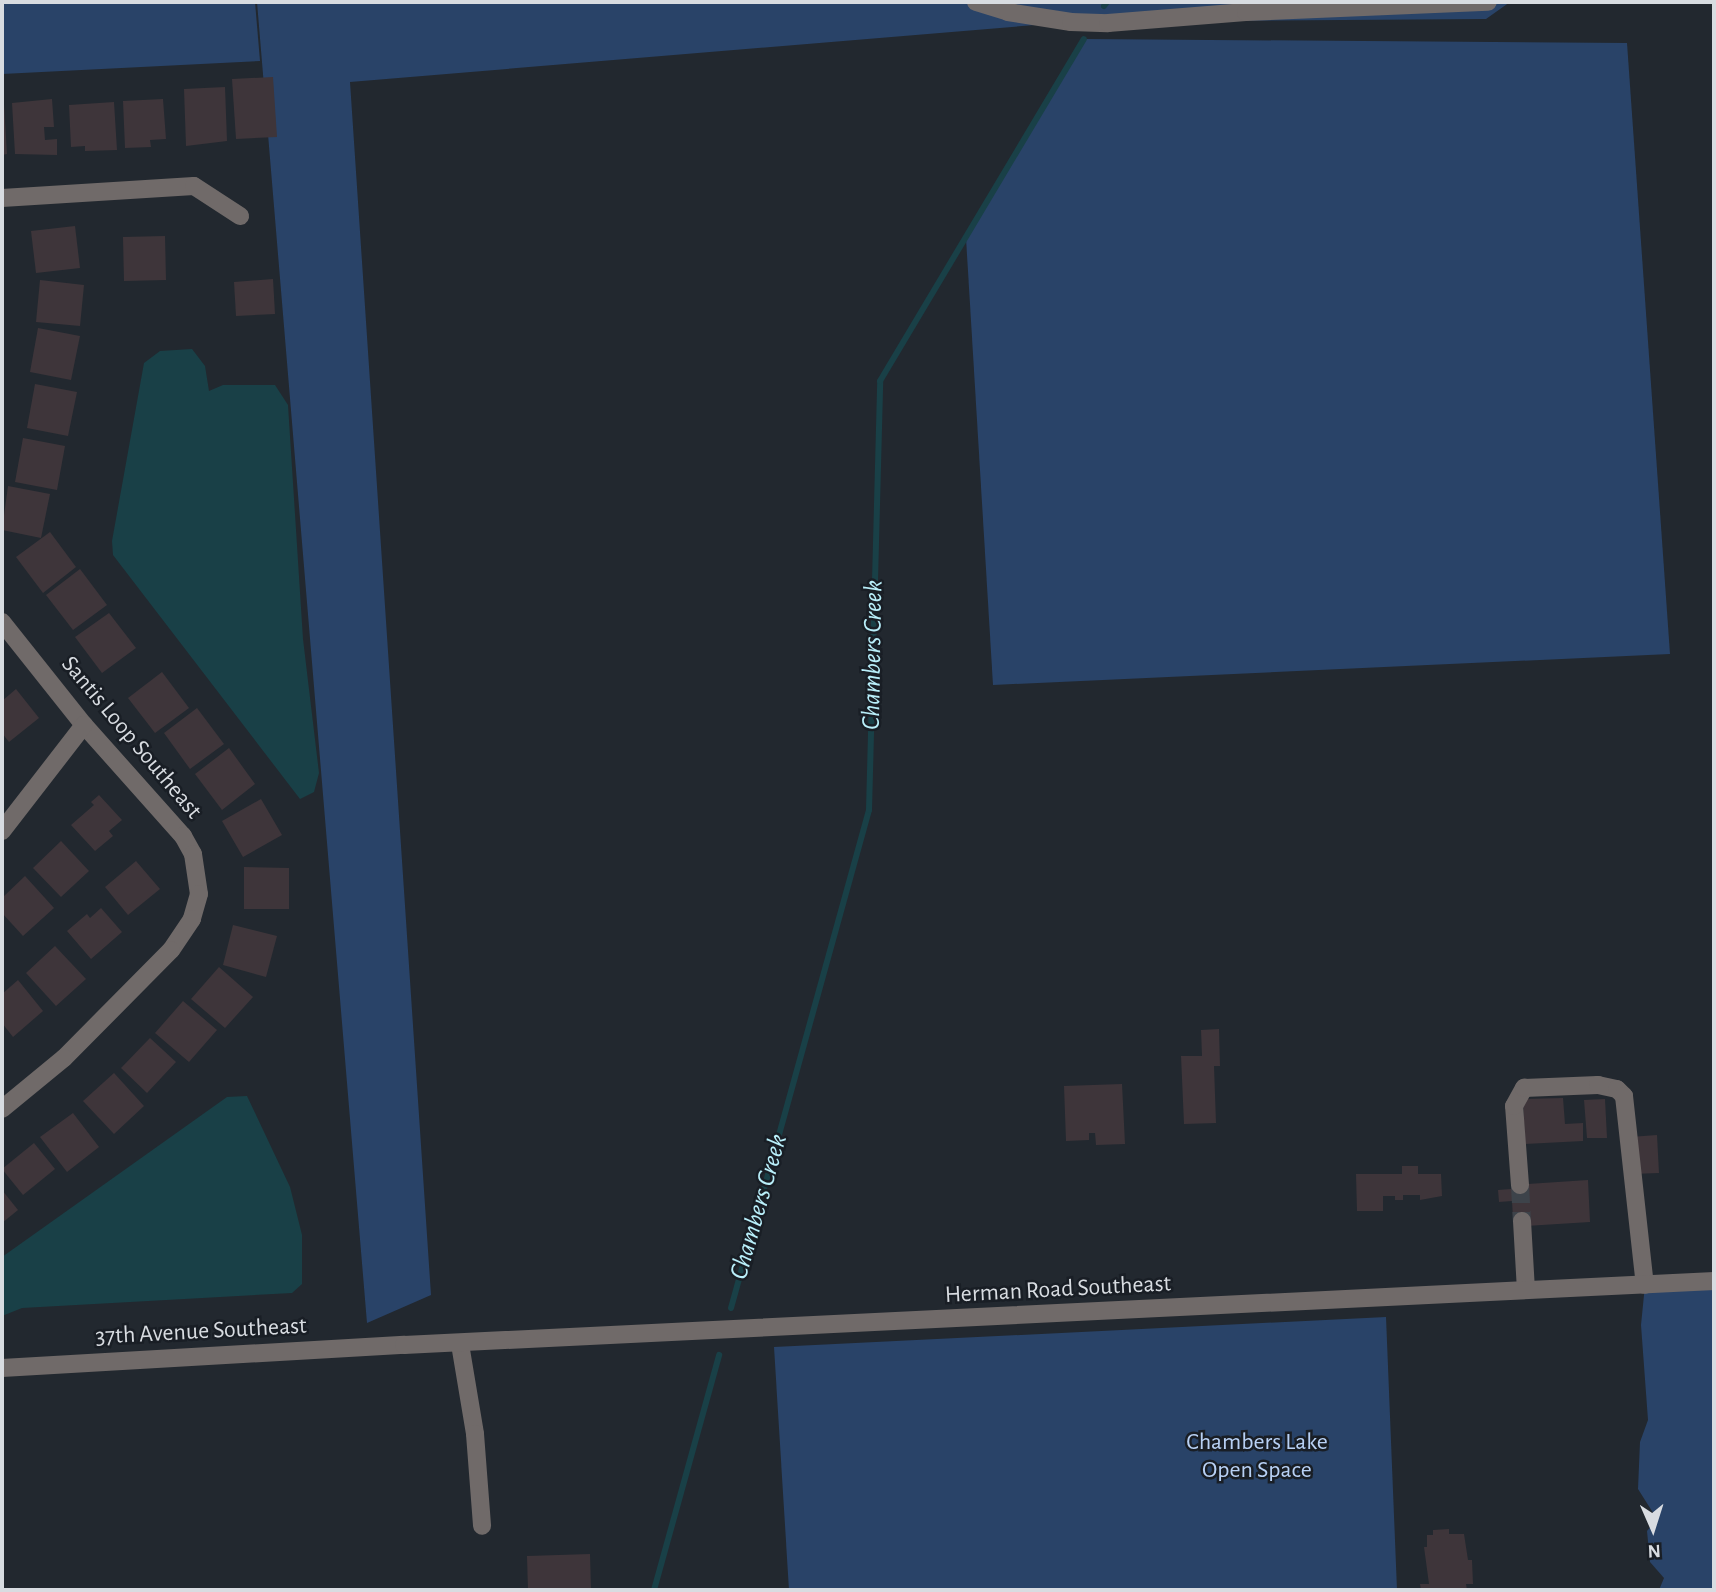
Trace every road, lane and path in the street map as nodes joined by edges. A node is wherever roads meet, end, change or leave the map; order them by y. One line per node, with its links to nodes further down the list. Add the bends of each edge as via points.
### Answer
1 (976, 2): 2 (street, via 1071,22 1108,23)
2 (1488, 2)
3 (2, 198): 4 (street, via 194,186)
4 (240, 216)
5 (2, 622): 6 (street, Santis Loop Southeast)
6 (85, 725): 7 (street); 8 (street, Santis Loop Southeast, via 183,836 199,877 197,908 184,934 135,989)
7 (2, 831)
8 (2, 1110)
9 (1520, 1185): 12 (street, via 1514,1106 1524,1088 1598,1084 1617,1089 1624,1096)
10 (1522, 1221): 13 (street)
11 (1714, 1281): 12 (street, Herman Road Southeast)
12 (1645, 1285): 13 (street, Herman Road Southeast)
13 (1526, 1290): 14 (street, Herman Road Southeast)
14 (460, 1344): 15 (street, Herman Road Southeast); 17 (street, via 475,1434)
15 (404, 1345): 16 (street, 37th Avenue Southeast)
16 (2, 1368)
17 (482, 1526)

